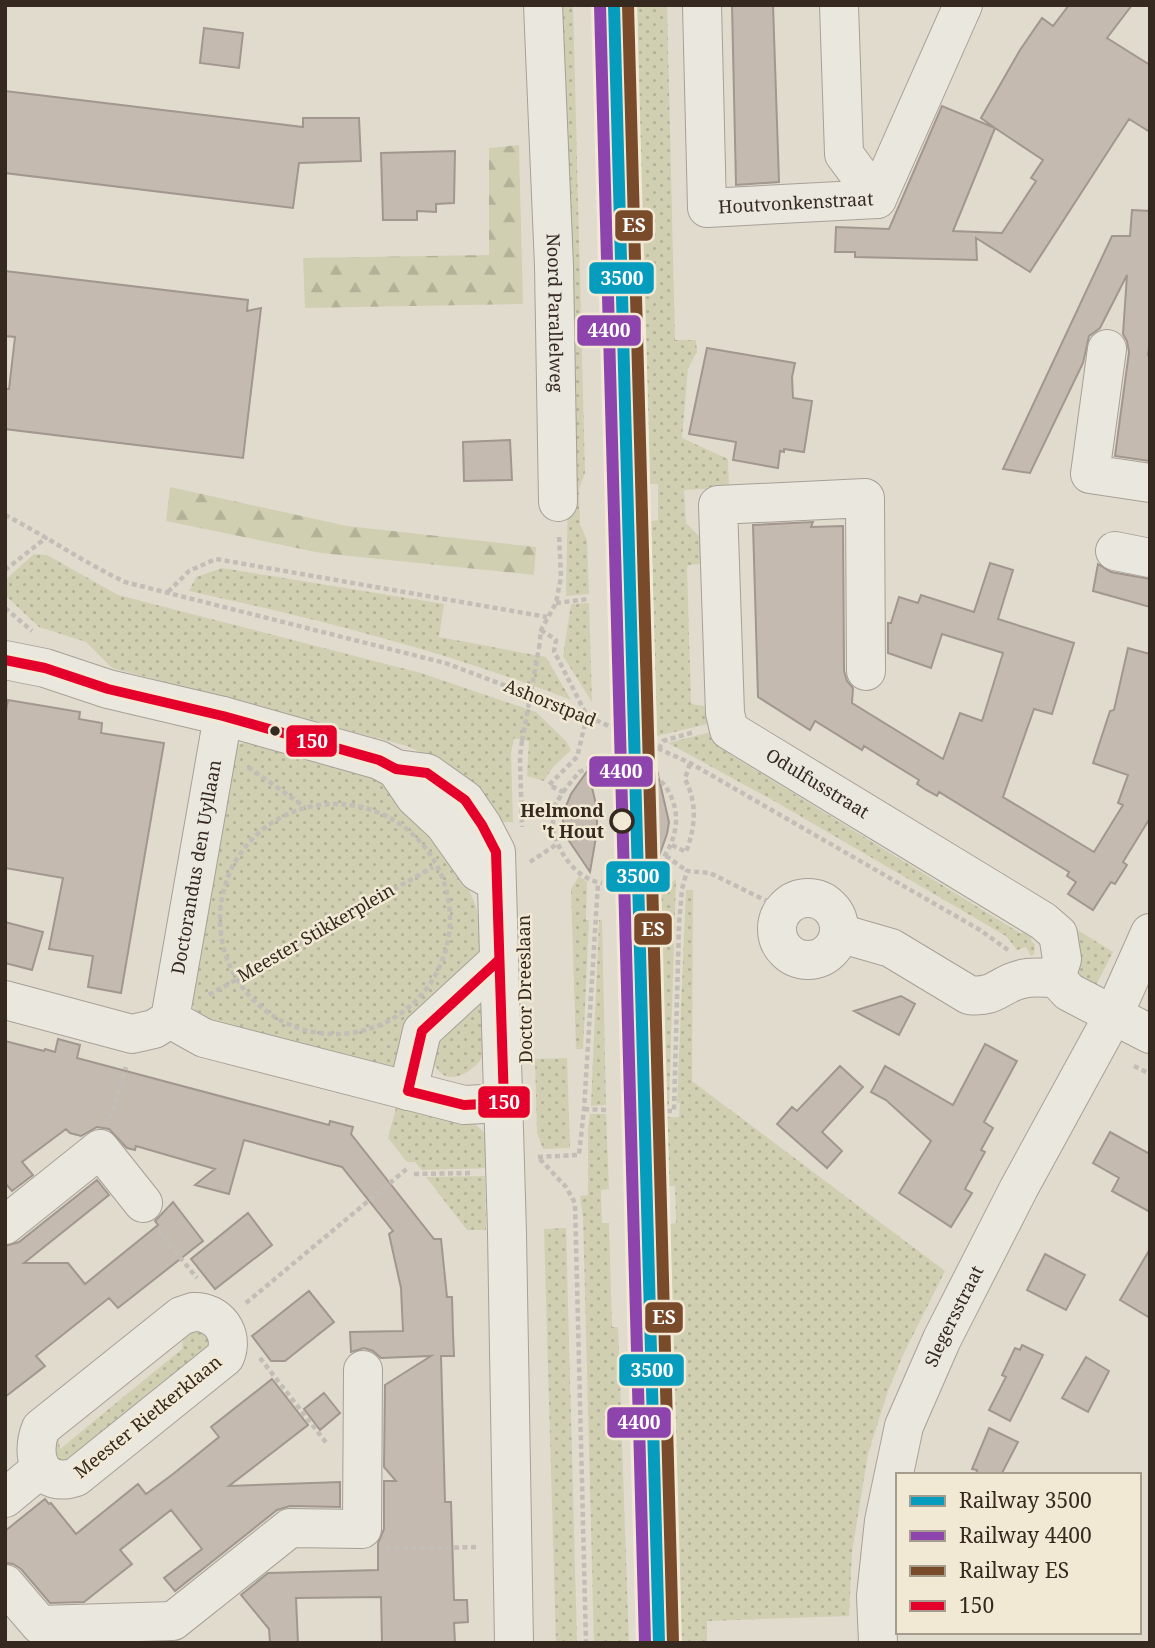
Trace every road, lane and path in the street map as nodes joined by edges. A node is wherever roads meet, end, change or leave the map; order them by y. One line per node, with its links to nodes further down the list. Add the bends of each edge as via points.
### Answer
1 (543, 5): 8 (street, Noord Parallelweg)
2 (702, 5): 5 (street, Houtvonkenstraat, via 707,208)
3 (839, 5): 5 (street, via 844,154)
4 (963, 5): 5 (street, Houtvonkenstraat)
5 (877, 199)
6 (1107, 349): 7 (street, via 1090,474)
7 (1150, 484)
8 (558, 502): 14 (path, via 561,577)
9 (5, 515): 10 (path, Ashorstpad)
10 (47, 537): 11 (path); 12 (path, Ashorstpad, via 125,582)
11 (5, 570)
12 (167, 593): 15 (path, via 189,571 216,559); 21 (path, Ashorstpad, via 445,663)
13 (589, 599): 14 (path)
14 (556, 603): 15 (path)
15 (547, 617): 16 (path)
16 (541, 630): 21 (path, via 556,640 554,651); 31 (path, bridge, via 520,757)
17 (5, 639): 19 (street, Doctor Dreeslaan)
18 (5, 660): 19 (street, Doctor Dreeslaan)
19 (45, 668): 22 (street, Doctor Dreeslaan)
20 (866, 671): 43 (street, Odulfusstraat, via 865,498 718,505 724,713 729,730 1043,921 1058,934 1062,959)
21 (587, 716): 24 (path, Ashorstpad); 29 (path, via 578,757 549,785)
22 (221, 731): 27 (street, Doctor Dreeslaan, via 379,760); 30 (path); 47 (street, Doctorandus den Uyllaan)
23 (692, 732): 24 (path, via 663,741)
24 (659, 749): 25 (path, Ashorstpad)
25 (690, 763): 32 (path, via 685,779 691,789 694,826 686,852); 43 (path, Ashorstpad, via 1005,946)
26 (598, 764): 29 (path, via 579,772)
27 (396, 769): 35 (street, via 415,797 444,824); 38 (street, Doctor Dreeslaan, via 427,773 465,800)
28 (655, 775): 32 (path, via 669,792 676,811)
29 (563, 792): 52 (path, via 555,807 554,834 573,866 600,883)
30 (305, 807): 35 (path, via 344,803 381,813); 44 (path, via 272,821 246,845 227,875 219,910 222,946)
31 (523, 839)
32 (672, 845): 34 (path)
33 (523, 853): 38 (path)
34 (666, 856): 36 (path); 37 (path)
35 (451, 857): 38 (street, via 478,873); 44 (path, Meester Stikkerplein); 44 (path, via 446,885 451,930 446,953 425,993 390,1022 362,1032 304,1031 277,1020 253,1002)
36 (658, 865)
37 (688, 871): 39 (path, via 710,873); 54 (path, via 679,924 674,1111)
38 (510, 874): 42 (street, Doctor Dreeslaan)
39 (783, 909): 40 (street, via 800,898 820,900 835,913); 40 (street, via 776,937 795,959 824,957)
40 (839, 933): 43 (street, via 891,948 969,995 992,994)
41 (1150, 933): 46 (street, Slegersstraat)
42 (499, 960): 50 (street, via 422,1031); 51 (street, Doctor Dreeslaan)
43 (1038, 978): 46 (street)
44 (235, 979): 47 (path, Meester Stikkerplein)
45 (5, 1000): 47 (street, via 132,1034)
46 (1113, 1016): 48 (street); 71 (street, Slegersstraat, via 1013,1199 904,1426 883,1534 876,1596)
47 (170, 1019): 50 (street, via 204,1038)
48 (1150, 1034)
49 (130, 1056): 55 (path)
50 (408, 1091): 51 (street, via 464,1105)
51 (504, 1103): 56 (street, Doctor Dreeslaan)
52 (584, 1109): 53 (path); 56 (path, via 579,1155)
53 (606, 1110)
54 (667, 1111)
55 (100, 1149): 59 (street); 60 (street)
56 (520, 1159): 58 (path); 69 (street, Doctor Dreeslaan); 70 (path, via 566,1187 575,1203)
57 (409, 1167): 61 (path)
58 (414, 1174)
59 (140, 1198): 61 (path, via 132,1198 204,1288)
60 (5, 1225)
61 (218, 1328): 63 (path, via 251,1348); 64 (street, Meester Rietkerklaan, via 225,1357 76,1477 65,1481); 64 (street, via 181,1316 52,1418 35,1443)
62 (363, 1370): 68 (street, via 362,1529 290,1528 173,1621 40,1625)
63 (328, 1446)
64 (40, 1469): 65 (street)
65 (5, 1498)
66 (491, 1546): 67 (path)
67 (375, 1550)
68 (5, 1584)
69 (514, 1643)
70 (586, 1643)
71 (878, 1643)

